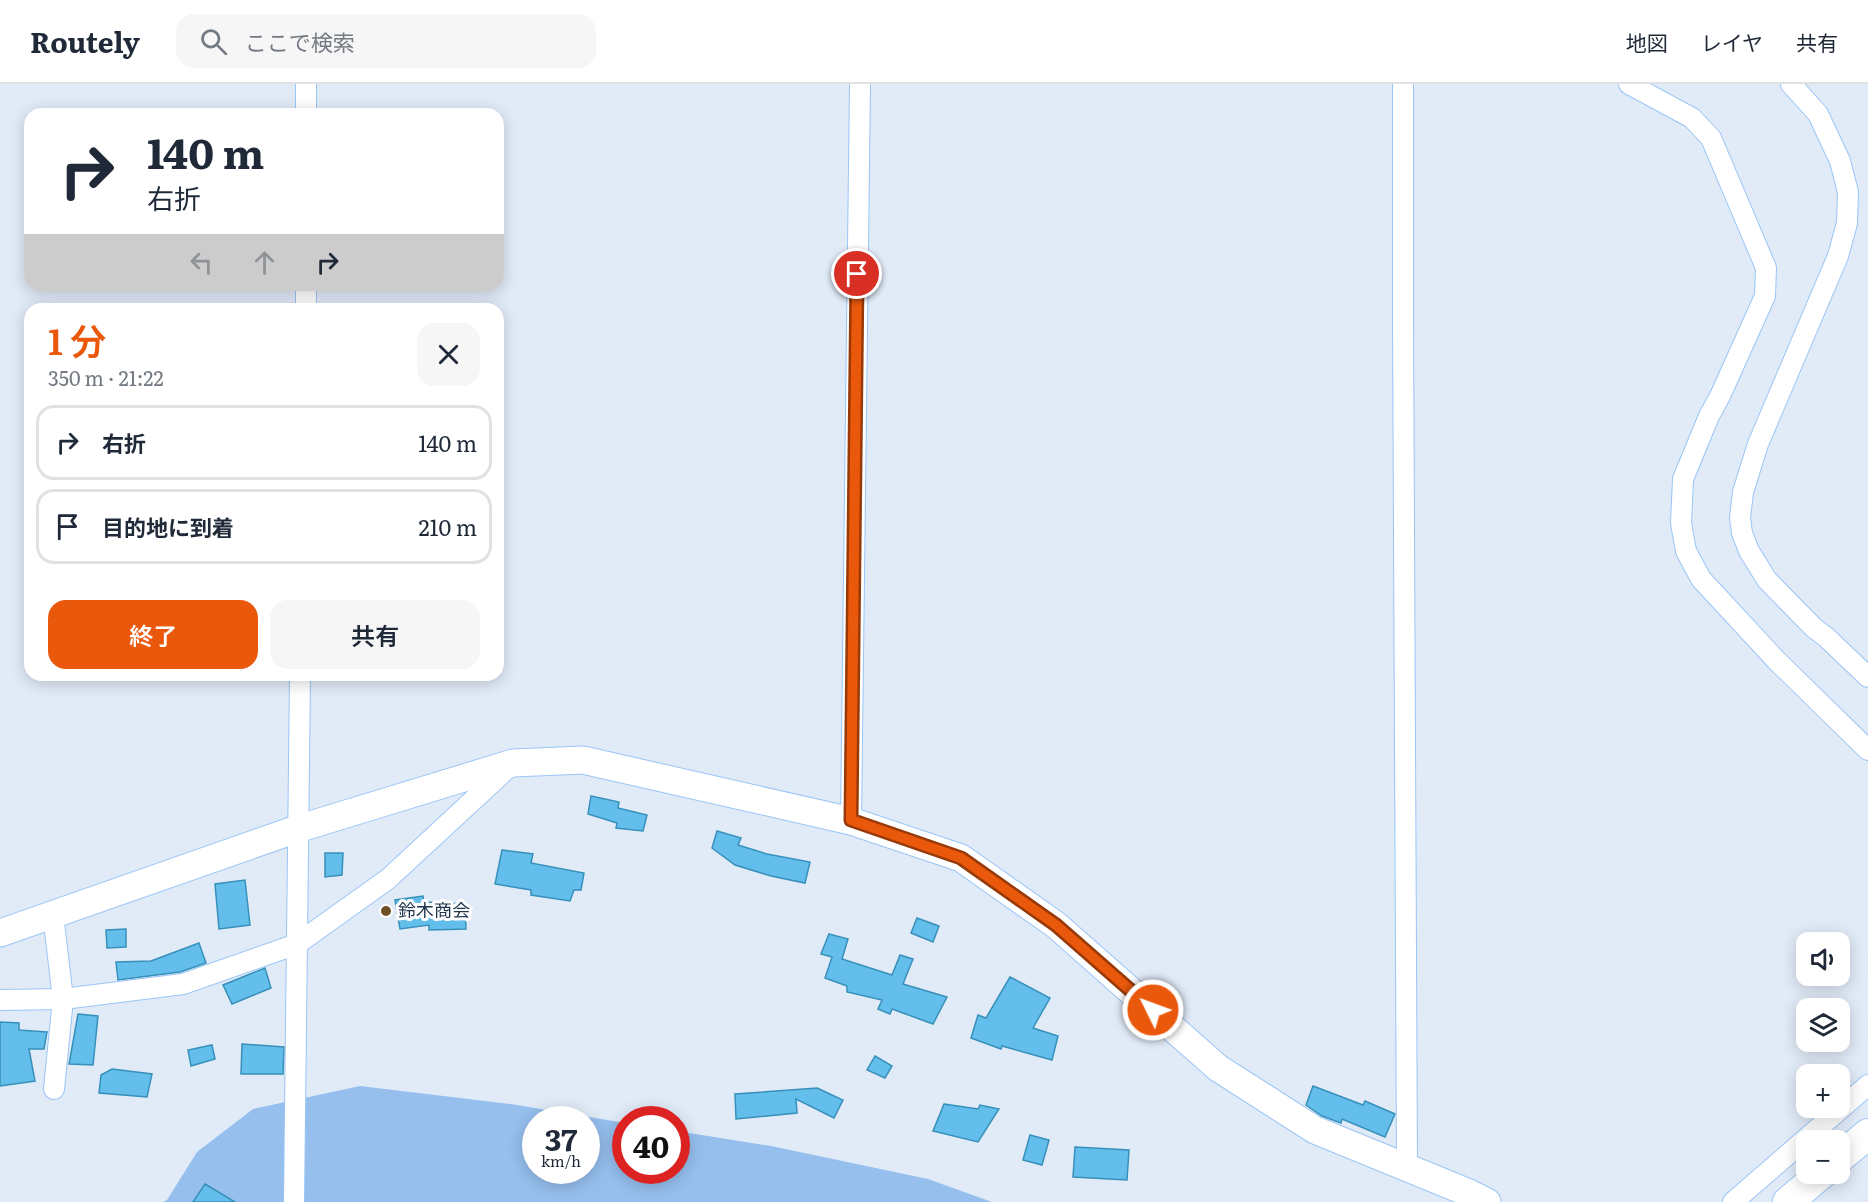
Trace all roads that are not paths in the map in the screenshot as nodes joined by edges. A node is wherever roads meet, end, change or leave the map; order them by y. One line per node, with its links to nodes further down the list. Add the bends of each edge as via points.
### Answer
1 (306, 84): 6 (street)
2 (860, 84): 11 (street)
3 (1403, 84): 22 (street)
4 (1629, 84): 9 (street, via 1692,118 1711,138 1766,268 1765,296 1683,479 1681,523 1686,551 1701,579)
5 (1791, 84): 7 (street, via 1818,114 1840,161 1848,192 1846,223 1838,256 1758,444 1743,492 1740,518 1749,551 1767,580)
6 (306, 108)
7 (1868, 677)
8 (300, 681): 12 (street)
9 (1868, 750)
10 (513, 763): 11 (street, via 583,760); 12 (street); 15 (street, via 388,879)
11 (851, 820): 22 (street, via 961,858 1056,925 1218,1068 1315,1130)
12 (297, 829): 13 (street); 15 (street)
13 (53, 914): 14 (street); 16 (street)
14 (0, 933)
15 (297, 944): 16 (street, via 183,984); 24 (street)
16 (63, 999): 17 (street); 19 (street)
17 (0, 1000)
18 (1868, 1086): 26 (street)
19 (54, 1089)
20 (1868, 1134): 21 (main road)
21 (1850, 1149)
22 (1407, 1167): 25 (street)
23 (1809, 1184): 27 (main road)
24 (294, 1202)
25 (1487, 1202)
26 (1733, 1202)
27 (1788, 1202)

